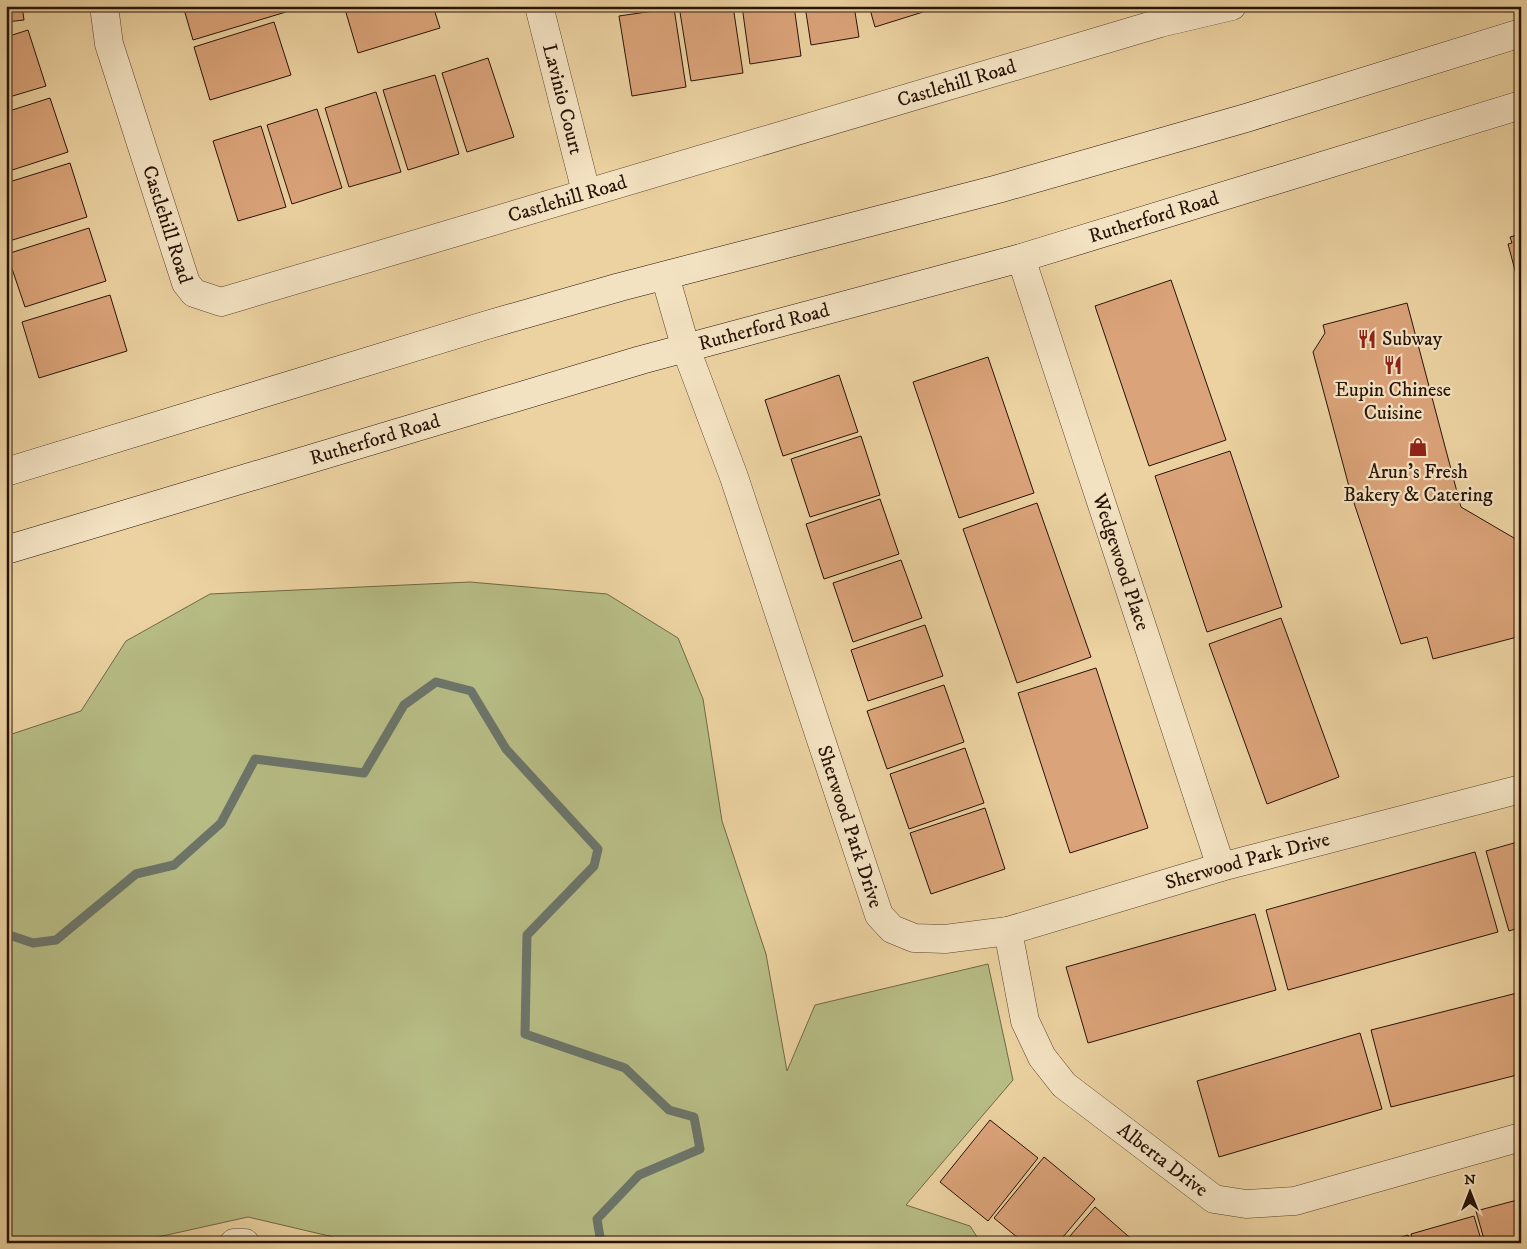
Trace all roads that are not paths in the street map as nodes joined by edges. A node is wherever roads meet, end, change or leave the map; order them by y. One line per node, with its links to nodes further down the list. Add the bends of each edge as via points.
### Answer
1 (104, 6): 6 (street, Castlehill Road, via 112,53 186,283 194,293 221,302)
2 (539, 6): 6 (street, Lavinio Court)
3 (1232, 6): 6 (street, Castlehill Road, via 1160,23)
4 (1521, 34): 8 (street, via 1246,118 1017,183)
5 (1521, 104): 7 (street, Rutherford Road)
6 (586, 192)
7 (1021, 258): 9 (street, Rutherford Road); 13 (street, Wedgewood Place)
8 (665, 276): 9 (street, Sherwood Park Drive); 10 (street, via 487,325)
9 (686, 349): 11 (street, Rutherford Road, via 500,401); 14 (street, Sherwood Park Drive, via 734,477 879,915 892,929 914,938 945,939)
10 (6, 472)
11 (6, 550)
12 (1521, 788): 13 (street, Sherwood Park Drive)
13 (1220, 867): 14 (street, Sherwood Park Drive)
14 (1008, 931): 15 (street, Alberta Drive, via 1025,1021 1042,1057 1064,1085 1214,1199 1246,1204 1295,1201)
15 (1521, 1137)
16 (234, 1243): 17 (street)
17 (245, 1243)

